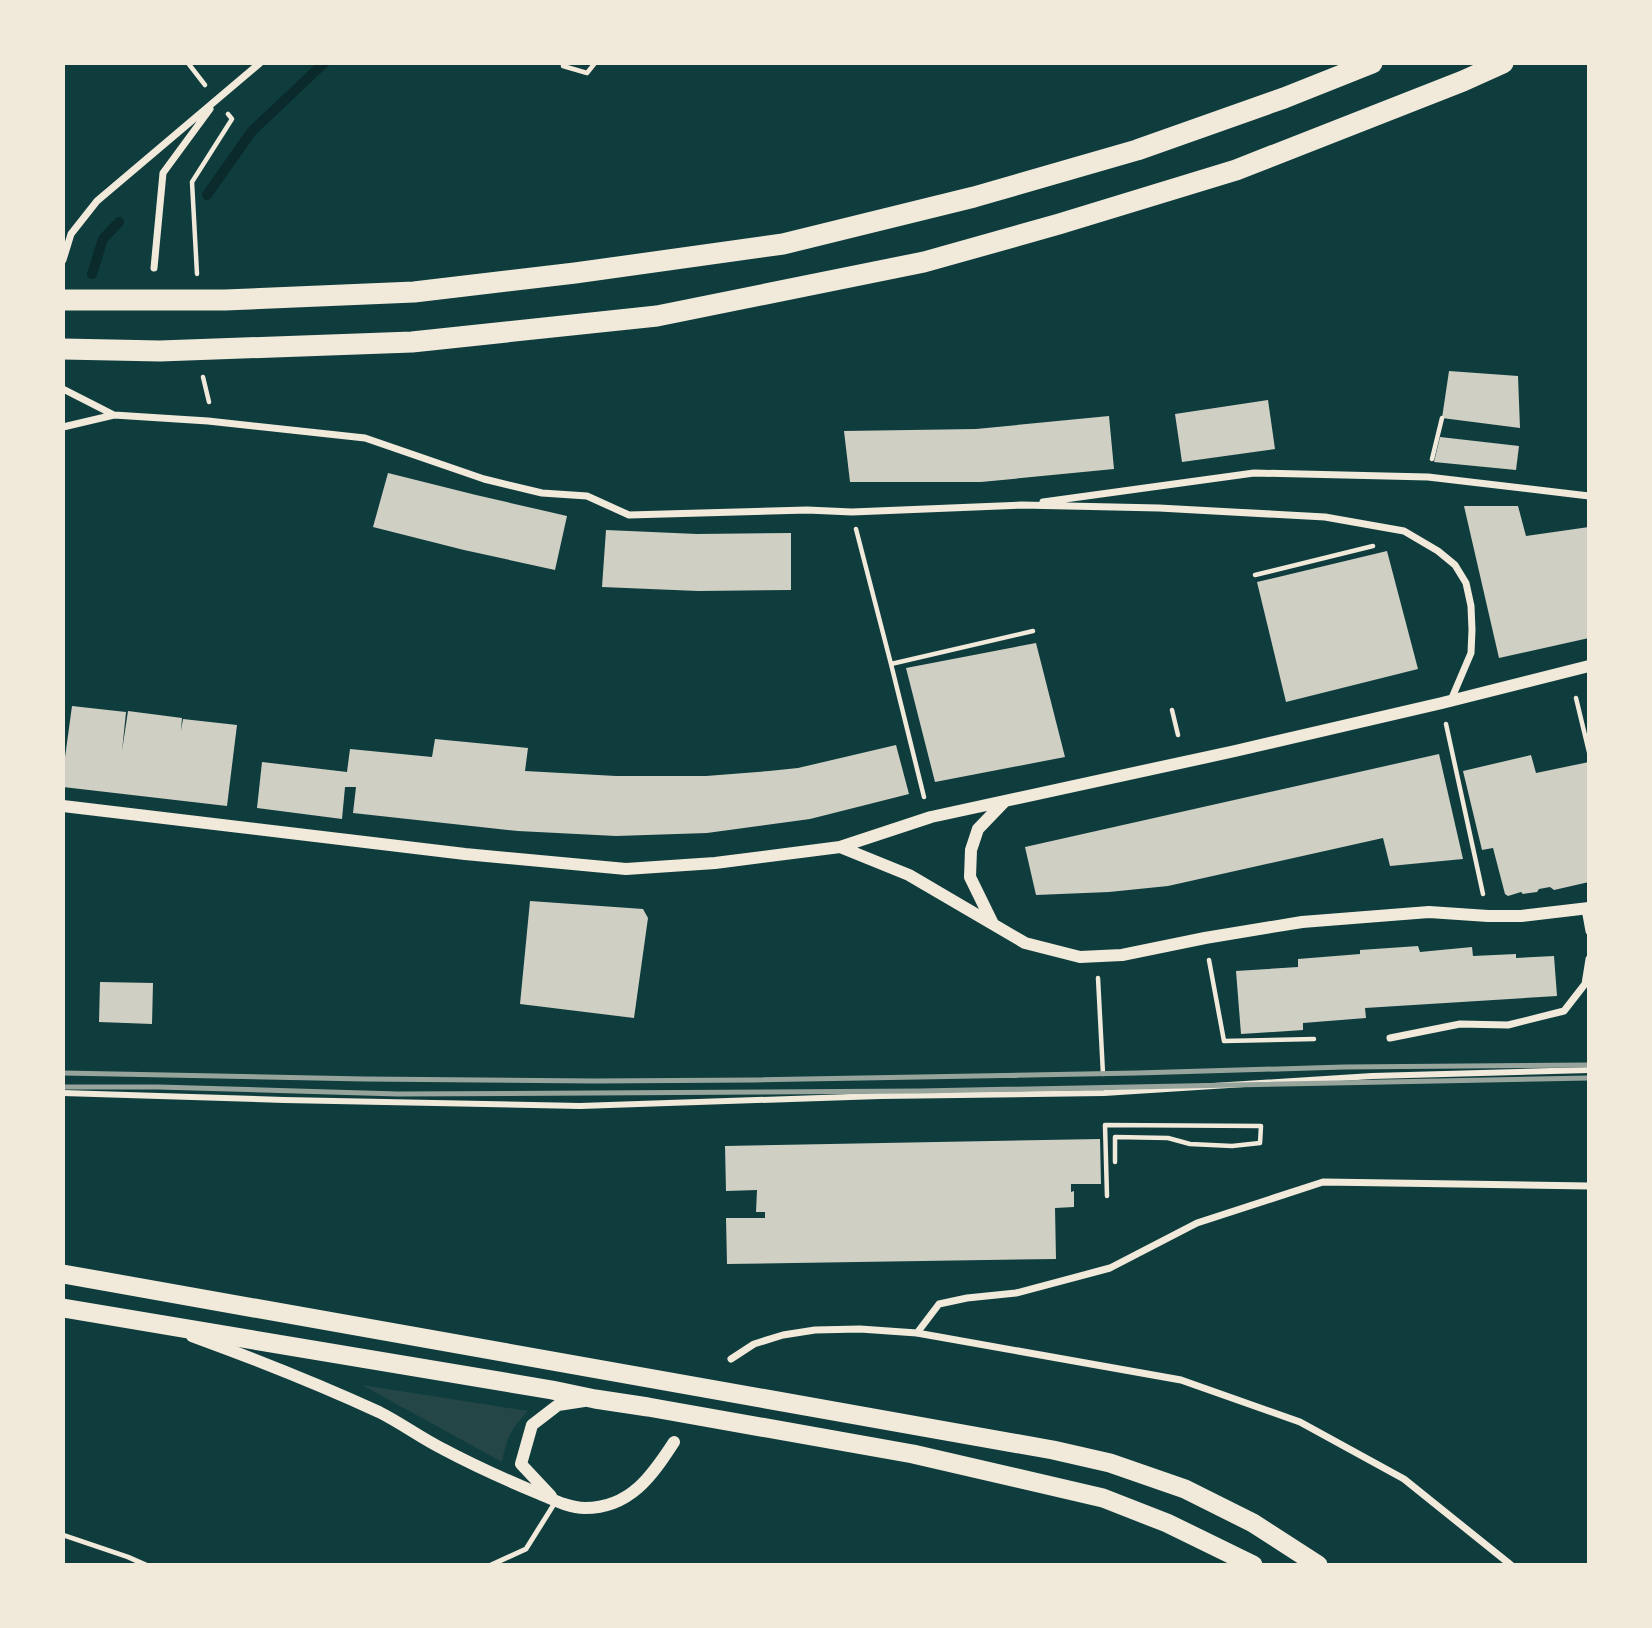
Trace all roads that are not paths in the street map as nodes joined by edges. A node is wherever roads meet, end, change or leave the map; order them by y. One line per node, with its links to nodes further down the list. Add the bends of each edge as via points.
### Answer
1 (260, 63): 4 (street)
2 (1372, 63): 7 (highway, via 1137,150 974,197 783,244 414,292 225,300)
3 (1503, 63): 8 (highway, via 1236,170 1059,225 923,262 657,316 412,342 160,351)
4 (217, 100): 5 (street, via 97,201 71,234); 6 (street, via 163,173)
5 (63, 260)
6 (154, 268)
7 (63, 300)
8 (63, 349)
9 (63, 389): 10 (street)
10 (114, 415): 11 (street); 13 (street, via 365,438 484,479 542,494 587,496 629,515)
11 (63, 428)
12 (1589, 496): 13 (street, via 1428,477 1254,473)
13 (1022, 505): 15 (street, via 1325,517 1404,531 1455,565 1466,583 1471,653)
14 (1589, 666): 15 (street)
15 (1446, 702): 16 (street)
16 (1005, 801): 18 (street, via 931,817); 20 (street, via 978,829 971,850 971,877)
17 (63, 806): 18 (street, via 465,855 626,869)
18 (840, 847): 20 (street, via 909,874)
19 (1587, 909): 20 (street, via 1521,916 1429,912 1302,922 1122,955 1080,957 1025,943); 21 (street)
20 (993, 925)
21 (1589, 931)
22 (1589, 959): 23 (street, via 1585,984 1564,1011 1508,1026 1460,1024)
23 (1391, 1038)
24 (1589, 1070): 25 (street, via 1372,1076 1104,1093 580,1106)
25 (63, 1093)
26 (1589, 1186): 30 (street, via 1323,1182 1197,1223 1110,1268 1016,1293 939,1304)
27 (63, 1274): 39 (highway, via 1110,1463 1185,1489 1253,1523)
28 (63, 1308): 29 (highway)
29 (162, 1325): 32 (highway); 34 (street, via 381,1413 443,1449)
30 (917, 1333): 31 (street, via 815,1330 754,1344); 40 (street, via 1181,1380 1300,1422 1404,1479)
31 (731, 1359)
32 (595, 1399): 34 (street, via 558,1405 532,1425 521,1464); 38 (highway, via 913,1454 1103,1498)
33 (674, 1442): 34 (street, via 632,1495 605,1506 583,1508)
34 (556, 1501): 37 (lane, via 526,1549)
35 (63, 1535): 36 (lane)
36 (146, 1565)
37 (491, 1565)
38 (1253, 1565)
39 (1318, 1565)
40 (1511, 1565)

